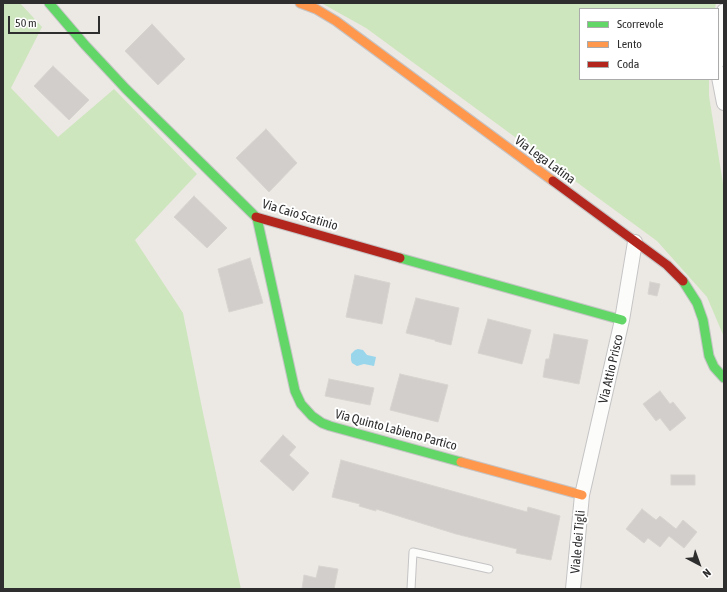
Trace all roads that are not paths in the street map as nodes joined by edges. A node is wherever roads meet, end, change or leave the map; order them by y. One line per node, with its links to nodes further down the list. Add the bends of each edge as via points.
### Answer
1 (49, 3): 7 (street, Via Caio Scatinio, via 126,89)
2 (300, 3): 8 (street, Via Lega Latina, via 336,21)
3 (724, 11): 4 (street)
4 (719, 53)
5 (719, 77): 6 (street)
6 (724, 103)
7 (257, 218): 9 (street, Via Caio Scatinio); 11 (street, Via Quinto Labieno Partico, via 295,391 301,404 312,416 330,426)
8 (635, 242): 9 (street, Via Attio Prisco); 10 (street, Via Lega Latina, via 667,265 688,288 700,312 709,356 714,367)
9 (622, 320): 11 (street, Via Attio Prisco)
10 (724, 378)
11 (582, 494): 14 (street, Viale dei Tigli)
12 (489, 569): 13 (lane, via 413,552)
13 (411, 589)
14 (573, 589)

